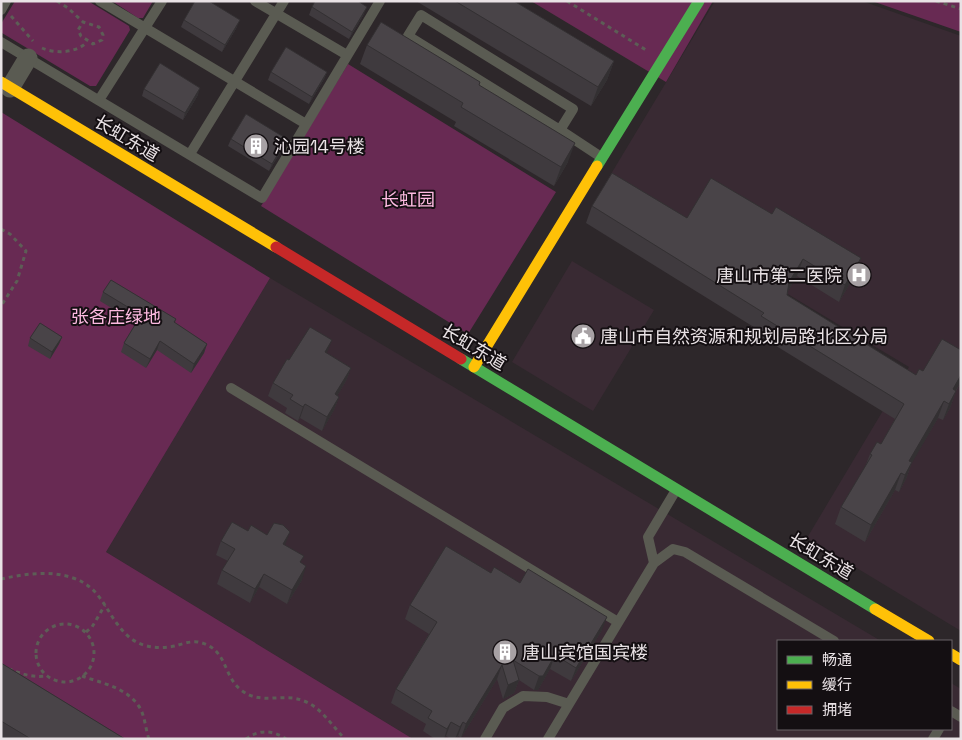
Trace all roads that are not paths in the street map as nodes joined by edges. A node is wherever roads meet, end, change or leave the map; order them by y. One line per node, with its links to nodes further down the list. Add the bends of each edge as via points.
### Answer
1 (6, 1): 8 (lane)
2 (100, 1): 10 (lane)
3 (162, 1): 10 (lane)
4 (254, 1): 9 (lane)
5 (284, 1): 9 (lane)
6 (380, 1): 12 (lane)
7 (699, 1): 20 (street)
8 (6, 13)
9 (276, 14): 12 (lane); 14 (lane)
10 (145, 28): 14 (lane); 16 (lane)
11 (1, 42): 13 (lane)
12 (347, 56): 17 (lane)
13 (28, 58): 15 (street); 16 (lane)
14 (234, 81): 17 (lane); 19 (lane)
15 (6, 85): 21 (street, 长虹东道)
16 (99, 100): 19 (lane)
17 (306, 124): 19 (lane, via 262,198)
18 (560, 130): 18 (lane, via 408,36 421,15 573,109); 20 (lane)
19 (190, 154)
20 (602, 158): 21 (street)
21 (474, 367): 23 (street, 长虹东道)
22 (231, 388): 25 (lane)
23 (676, 489): 24 (lane, via 648,536); 27 (street, 长虹东道)
24 (654, 563): 25 (lane); 26 (lane, via 674,549 685,552)
25 (618, 622): 28 (lane)
26 (832, 640)
27 (927, 640)
28 (569, 704): 29 (lane, via 523,696 503,708); 30 (lane)
29 (484, 739)
30 (548, 739)

